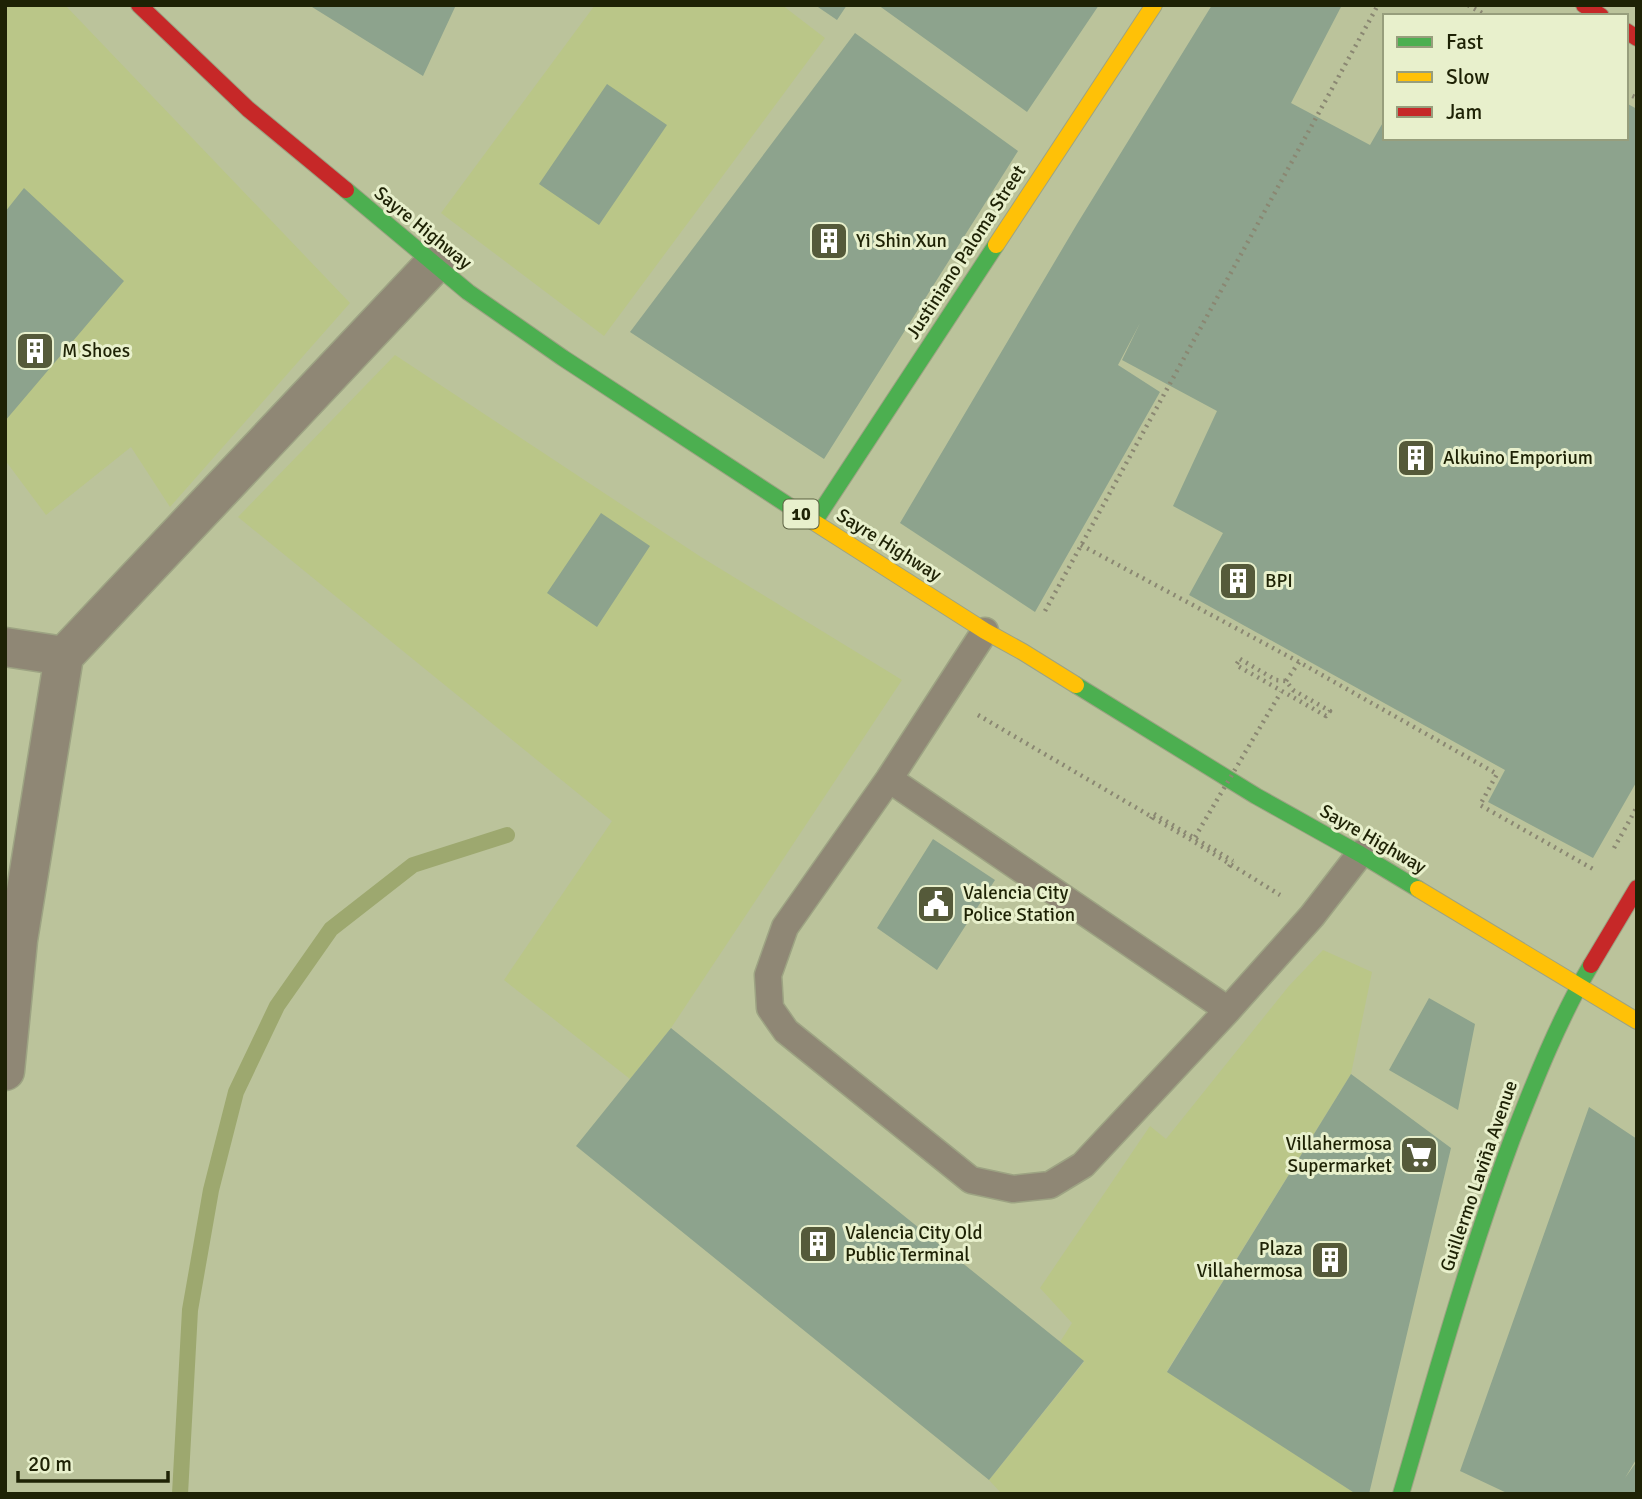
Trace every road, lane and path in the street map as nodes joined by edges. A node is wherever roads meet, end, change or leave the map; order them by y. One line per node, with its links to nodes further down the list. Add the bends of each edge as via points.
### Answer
1 (139, 5): 6 (main road, Sayre Highway / 10, via 248,109)
2 (1154, 5): 7 (main road, Justiniano Paloma Street)
3 (1378, 5): 8 (path)
4 (1468, 5): 5 (path)
5 (1484, 14)
6 (433, 264): 7 (main road, Sayre Highway / 10, via 515,326); 12 (street)
7 (814, 522): 9 (main road, Sayre Highway / 10)
8 (1081, 545): 11 (path); 13 (path)
9 (985, 631): 11 (main road, Sayre Highway / 10); 16 (lane)
10 (5, 647): 12 (street)
11 (1023, 652): 22 (main road, Sayre Highway / 10, via 1256,796)
12 (64, 656): 29 (street, via 18,940)
13 (1299, 662): 14 (path); 23 (path, via 1497,775 1480,805)
14 (1286, 681): 15 (path, via 1330,711 1326,716); 15 (path, via 1240,659 1236,665)
15 (1281, 692): 20 (path, bridge)
16 (944, 695): 17 (lane); 20 (path)
17 (889, 779): 27 (lane); 27 (lane, via 785,928 768,975 770,1008 786,1031 971,1180 1013,1189 1050,1185 1083,1165)
18 (1637, 807): 21 (path)
19 (1152, 817): 20 (path)
20 (1194, 839): 20 (path, bridge, via 1200,849 1229,867 1233,861); 25 (path)
21 (1612, 851)
22 (1360, 854): 25 (lane); 26 (main road, Sayre Highway / 10)
23 (1600, 873)
24 (1637, 888): 26 (main road, Guillermo Laviña Avenue)
25 (1312, 916): 27 (lane)
26 (1579, 985): 28 (main road, Sayre Highway / 10); 30 (main road, Guillermo Laviña Avenue, via 1533,1084 1490,1199)
27 (1228, 1010)
28 (1637, 1021)
29 (5, 1071)
30 (1401, 1494)

